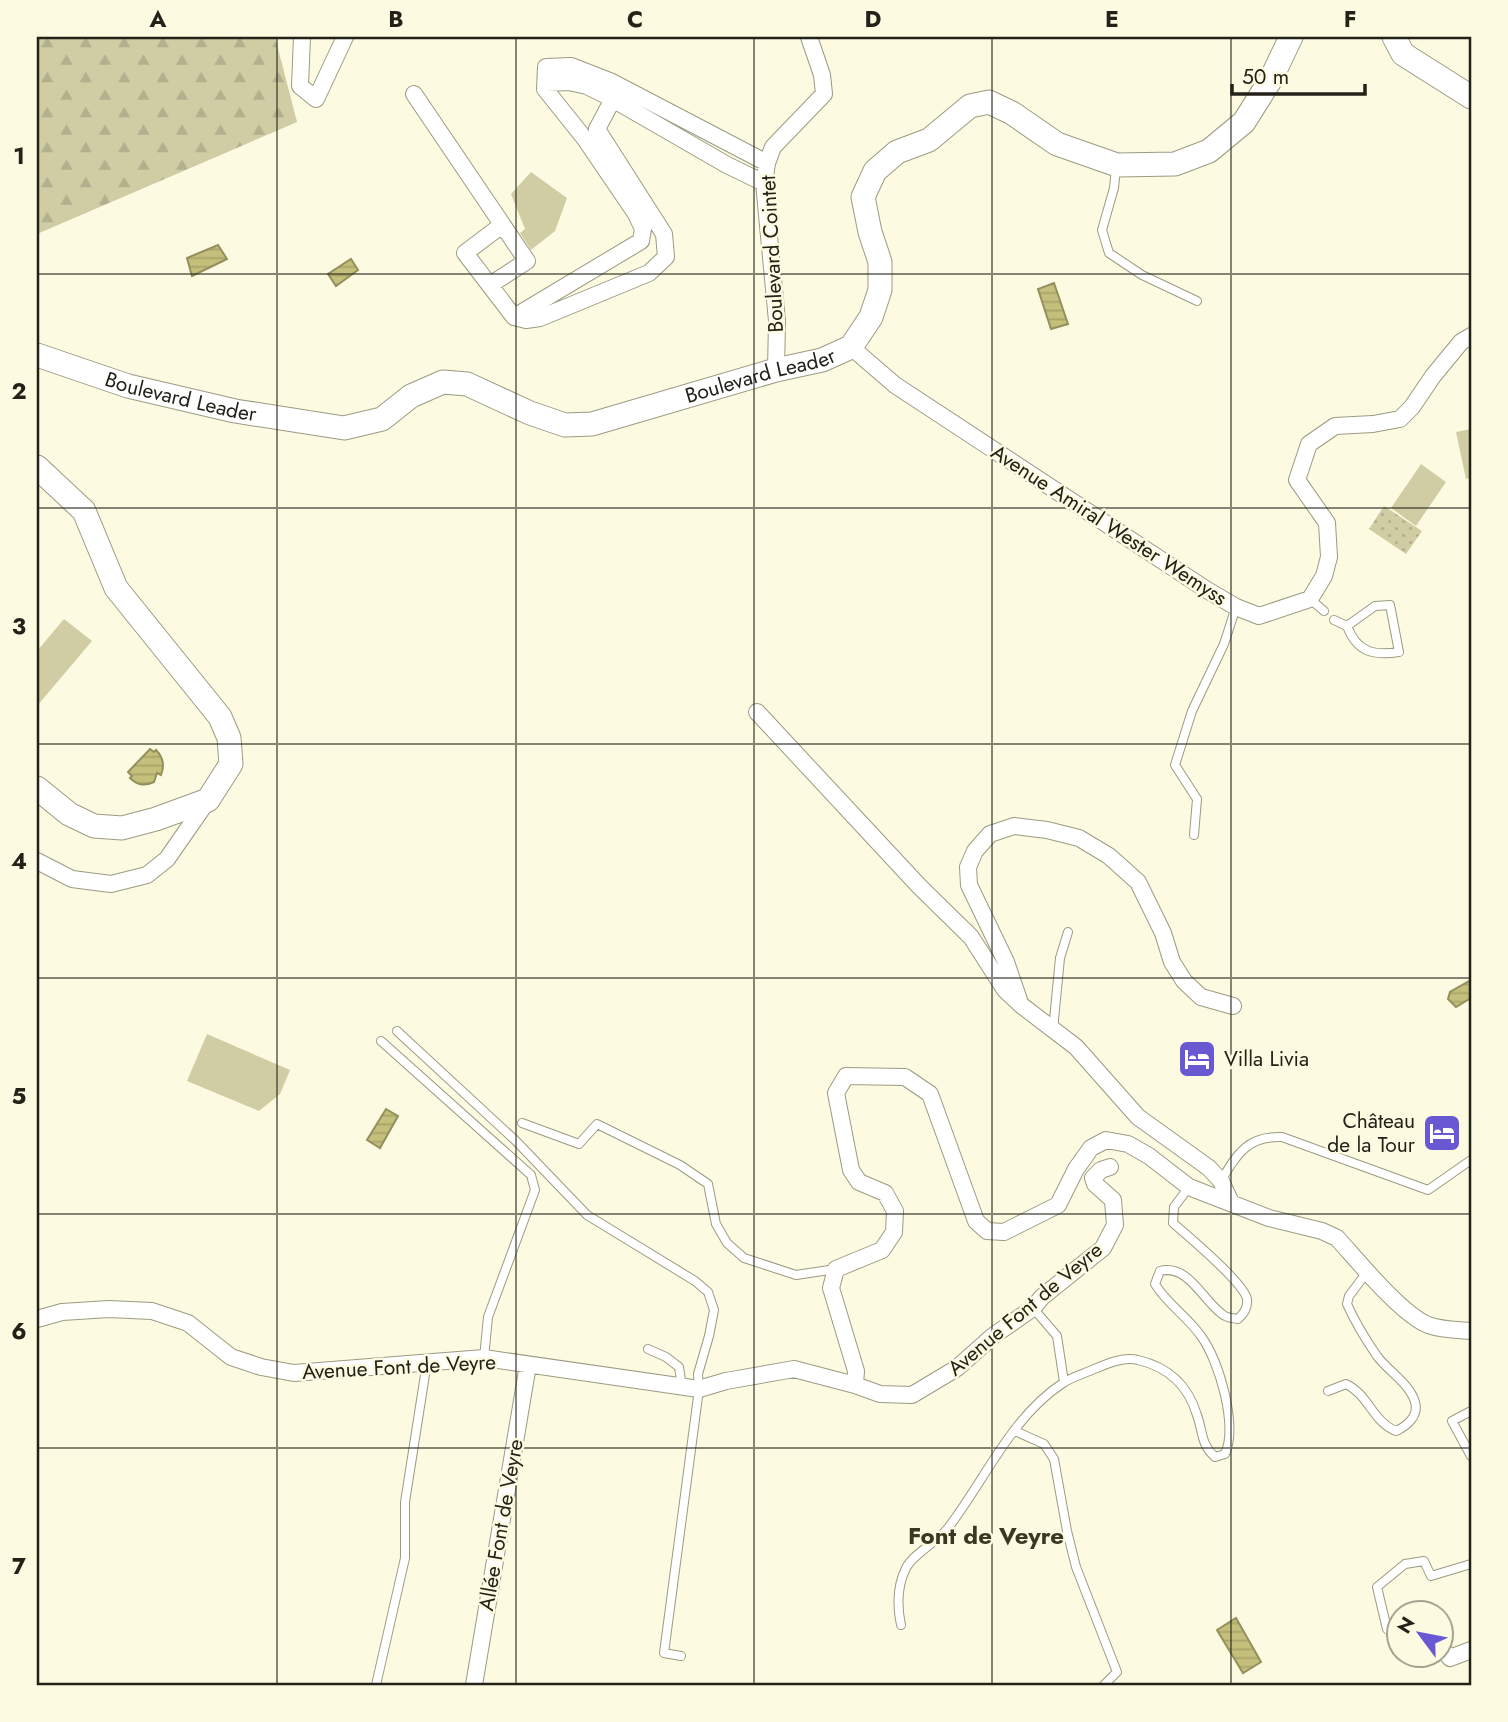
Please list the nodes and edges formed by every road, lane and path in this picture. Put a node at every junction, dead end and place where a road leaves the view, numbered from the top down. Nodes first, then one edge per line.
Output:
1 (302, 37) edge
2 (345, 37) edge
3 (809, 37) edge
4 (1291, 37) edge
5 (1394, 37) edge
6 (546, 75) junction
7 (414, 94) dead end
8 (1471, 97) edge
9 (613, 99) junction
10 (640, 104) junction
11 (767, 163) junction
12 (1117, 165) junction
13 (764, 183) junction
14 (502, 225) junction
15 (490, 285) junction
16 (1197, 301) dead end
17 (514, 317) junction
18 (1471, 336) edge
19 (851, 347) junction
20 (37, 355) edge
21 (776, 370) junction
22 (37, 467) edge
23 (1310, 598) junction
24 (1236, 607) junction
25 (1324, 611) dead end
26 (1334, 620) dead end
27 (1347, 626) junction
28 (757, 712) dead end
29 (37, 788) edge
30 (208, 800) junction
31 (1194, 835) dead end
32 (37, 861) edge
33 (1068, 932) dead end
34 (1021, 1005) junction
35 (1233, 1006) dead end
36 (1053, 1030) junction
37 (397, 1031) dead end
38 (381, 1041) dead end
39 (522, 1123) dead end
40 (1471, 1160) edge
41 (1110, 1167) dead end
42 (1221, 1181) junction
43 (1189, 1187) junction
44 (1231, 1203) junction
45 (836, 1269) junction
46 (1368, 1271) junction
47 (1033, 1308) junction
48 (37, 1319) edge
49 (1471, 1331) edge
50 (648, 1349) dead end
51 (484, 1358) junction
52 (427, 1362) junction
53 (528, 1364) junction
54 (1064, 1382) junction
55 (855, 1385) junction
56 (682, 1387) junction
57 (699, 1389) junction
58 (1328, 1391) dead end
59 (1471, 1410) edge
60 (1016, 1431) junction
61 (1471, 1456) edge
62 (1471, 1564) edge
63 (1386, 1621) edge
64 (901, 1625) dead end
65 (681, 1656) dead end
66 (376, 1685) edge
67 (474, 1685) edge
68 (1104, 1685) edge

1 - 2 street
3 - 11 street, Boulevard Cointet
4 - 12 street, Boulevard Leader
5 - 8 street
6 - 9 street
6 - 10 street
6 - 17 street
7 - 14 street
9 - 10 street
9 - 17 street
10 - 11 street
10 - 13 street
11 - 13 street, Boulevard Cointet
12 - 16 lane
12 - 19 street, Boulevard Leader
13 - 21 street, Boulevard Cointet
14 - 15 street
14 - 15 street
15 - 17 street
18 - 23 street
19 - 21 street, Boulevard Leader
19 - 24 street, Avenue Amiral Wester Wemyss
20 - 21 street, Boulevard Leader
22 - 30 street
23 - 24 street, Avenue Amiral Wester Wemyss
23 - 25 lane
24 - 31 lane
26 - 27 lane
27 - 27 lane
28 - 34 street
29 - 30 street
30 - 32 street
33 - 36 lane
34 - 35 street
34 - 36 street
36 - 42 street
37 - 57 lane
38 - 51 lane
39 - 45 lane
40 - 42 lane
41 - 47 street, Avenue Font de Veyre
42 - 44 street
43 - 44 street
43 - 45 street
43 - 54 lane
44 - 46 street
45 - 55 street
46 - 49 street
46 - 58 lane
47 - 54 lane
47 - 55 street, Avenue Font de Veyre
48 - 52 street, Avenue Font de Veyre
50 - 56 lane
51 - 52 street, Avenue Font de Veyre
51 - 53 street, Avenue Font de Veyre
52 - 66 lane
53 - 56 street, Avenue Font de Veyre
53 - 67 street, Allée Font de Veyre
54 - 60 lane
55 - 57 street, Avenue Font de Veyre
56 - 57 street, Avenue Font de Veyre
57 - 65 lane
59 - 61 lane
60 - 64 lane
60 - 68 lane
62 - 63 lane

